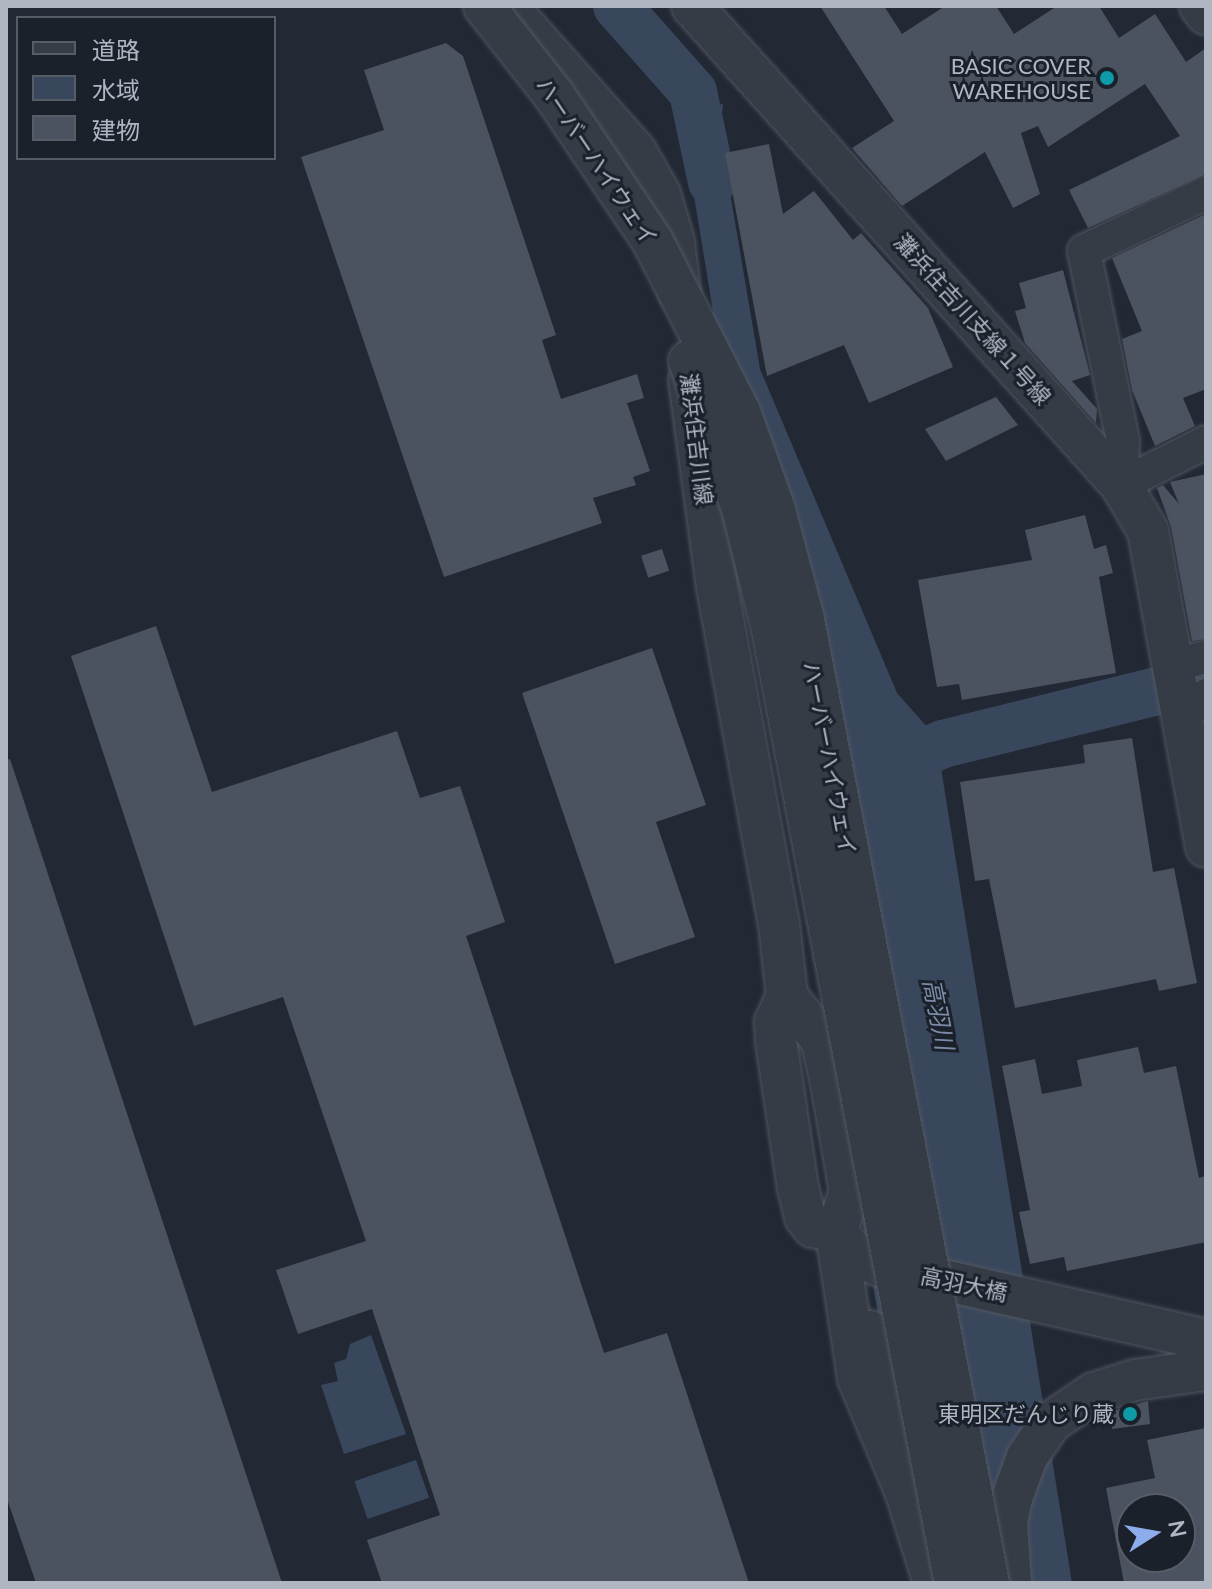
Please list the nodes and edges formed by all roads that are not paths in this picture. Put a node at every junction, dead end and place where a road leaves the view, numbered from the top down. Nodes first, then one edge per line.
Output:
1 (462, 6) edge
2 (484, 6) edge
3 (507, 6) edge
4 (692, 6) edge
5 (1200, 6) edge
6 (1206, 14) edge
7 (1206, 193) edge
8 (1206, 442) edge
9 (1121, 485) junction
10 (1186, 685) edge
11 (1206, 847) edge
12 (836, 1232) junction
13 (1206, 1340) edge
14 (1206, 1370) edge
15 (934, 1583) edge
16 (955, 1583) edge
17 (991, 1583) edge
18 (1011, 1583) edge

1 - 16 street, ハーバーハイウェイ, bridge
2 - 17 street, ハーバーハイウェイ, bridge
3 - 12 street, 灘浜住吉川線
4 - 9 street, 灘浜住吉川支線１号線
5 - 6 street
7 - 9 street
8 - 9 street
9 - 10 street, 灘浜住吉川支線１号線
10 - 11 street, 灘浜住吉川支線１号線
12 - 13 street, 高羽大橋, bridge
12 - 15 street
12 - 17 street, bridge
14 - 18 street

